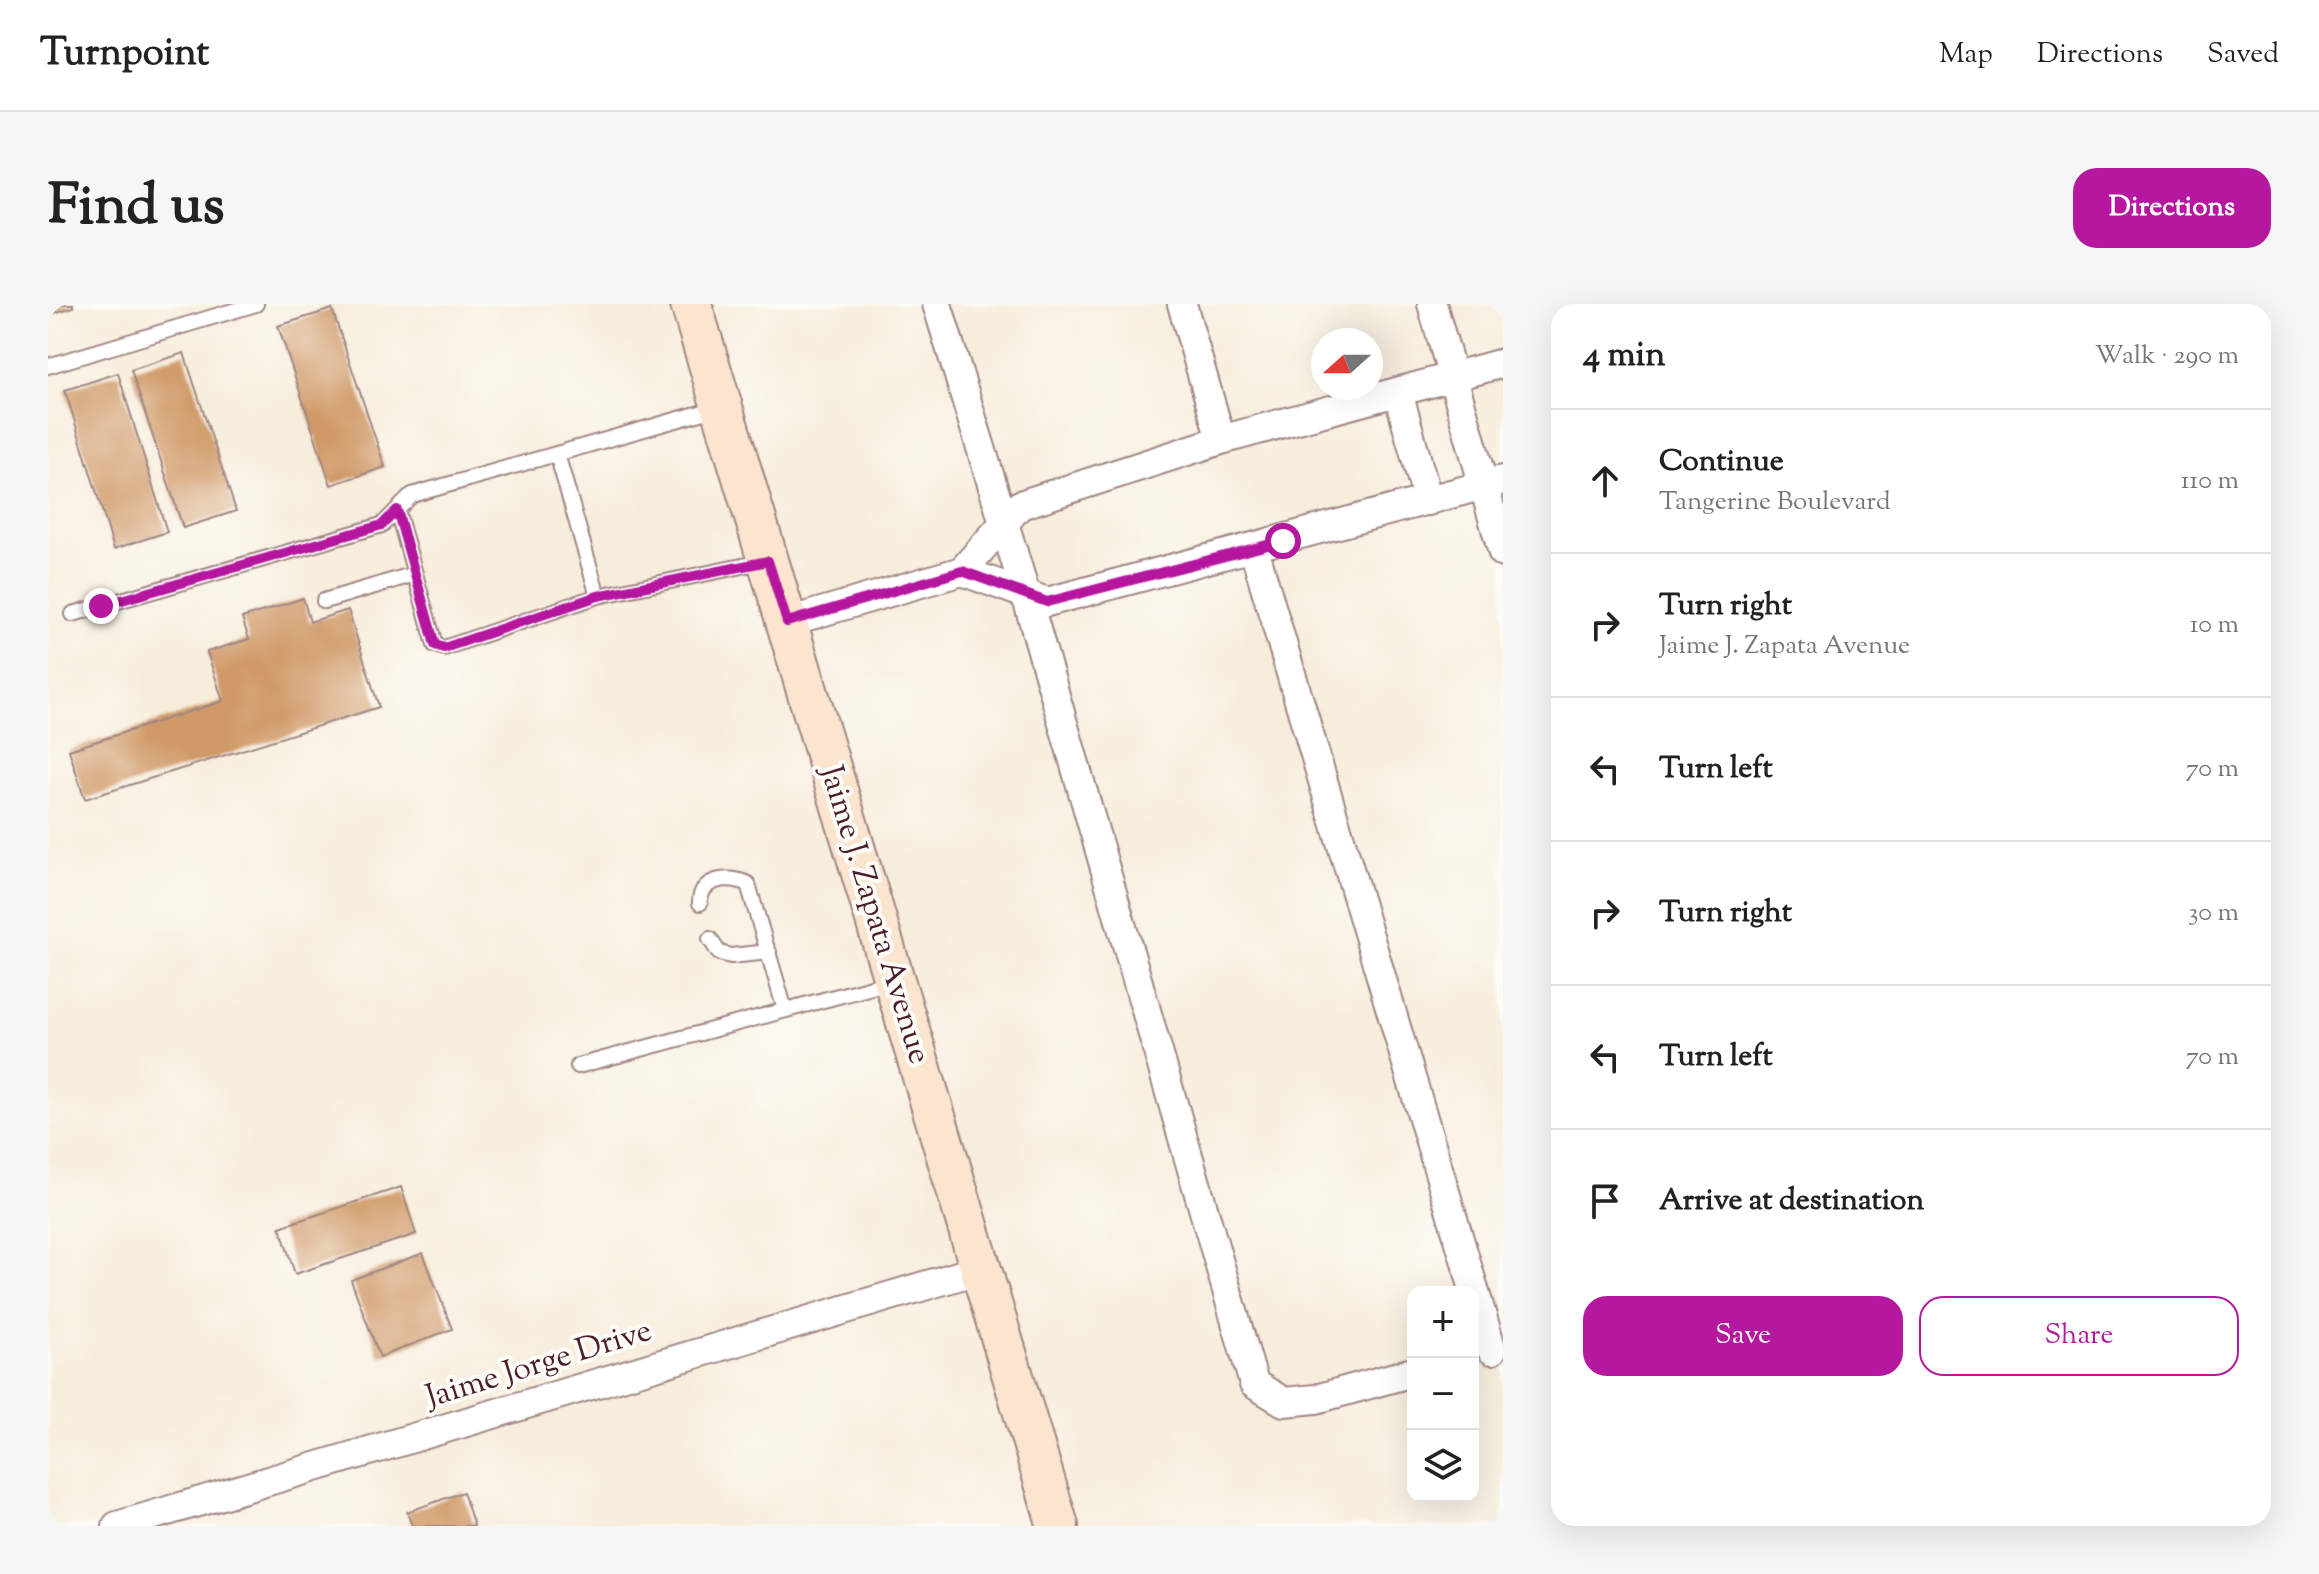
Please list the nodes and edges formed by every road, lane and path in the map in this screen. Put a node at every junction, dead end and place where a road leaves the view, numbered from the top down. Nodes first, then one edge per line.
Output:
1 (256, 304) edge
2 (691, 304) edge
3 (937, 304) edge
4 (1182, 304) edge
5 (1432, 304) edge
6 (1503, 363) edge
7 (48, 366) edge
8 (1454, 377) junction
9 (1398, 392) junction
10 (722, 407) junction
11 (1221, 440) junction
12 (557, 454) junction
13 (1493, 483) edge
14 (1428, 501) junction
15 (397, 510) junction
16 (1002, 521) junction
17 (1254, 549) junction
18 (1503, 553) edge
19 (768, 561) junction
20 (962, 571) junction
21 (415, 574) junction
22 (1026, 595) junction
23 (598, 596) junction
24 (324, 601) dead end
25 (73, 614) dead end
26 (787, 622) junction
27 (700, 903) dead end
28 (710, 939) dead end
29 (769, 952) junction
30 (894, 981) junction
31 (785, 1010) junction
32 (578, 1066) dead end
33 (981, 1269) junction
34 (1489, 1351) edge
35 (1407, 1374) edge
36 (117, 1526) edge
37 (1058, 1526) edge

1 - 7 lane
2 - 10 street, Jaime J. Zapata Avenue
3 - 16 street
4 - 11 street
5 - 8 street
6 - 8 street
8 - 9 street
8 - 13 street
9 - 11 street
9 - 14 street
10 - 12 lane
10 - 19 street, Jaime J. Zapata Avenue
11 - 16 street
12 - 15 lane
12 - 23 lane
13 - 14 street
13 - 18 street
14 - 17 street
15 - 21 lane
15 - 25 lane
16 - 20 street
16 - 22 street
17 - 22 street
17 - 34 street
19 - 23 lane
19 - 26 street, Jaime J. Zapata Avenue
20 - 22 street
20 - 26 street
21 - 23 lane
21 - 24 lane
22 - 35 street
26 - 30 street, Jaime J. Zapata Avenue
27 - 29 lane
28 - 29 lane
29 - 31 lane
30 - 31 lane
30 - 33 street, Jaime J. Zapata Avenue
31 - 32 lane
33 - 36 street, Jaime Jorge Drive
33 - 37 street, Jaime J. Zapata Avenue

